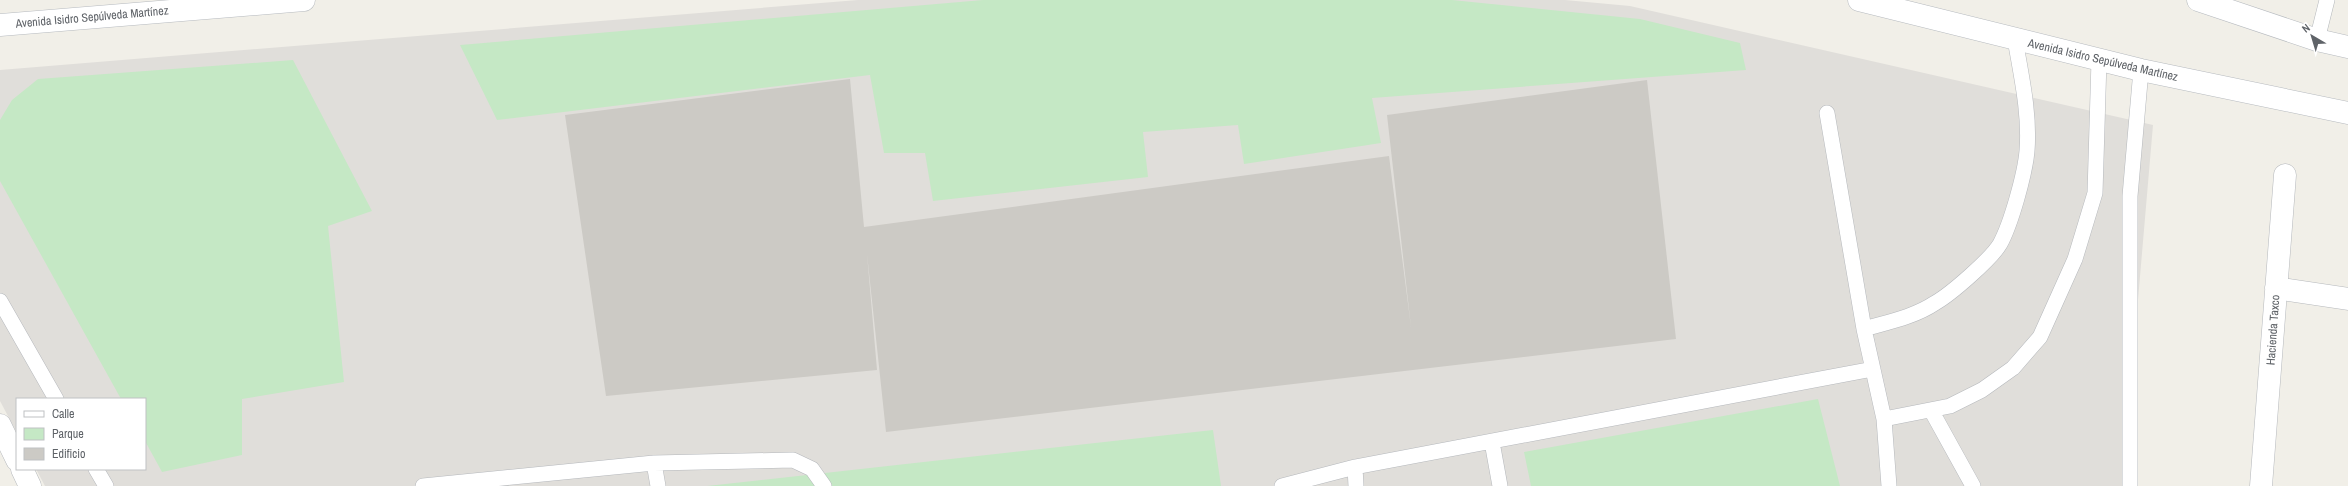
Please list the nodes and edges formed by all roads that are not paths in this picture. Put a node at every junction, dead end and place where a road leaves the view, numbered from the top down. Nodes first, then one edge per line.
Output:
1 (304, 0) edge
2 (1859, 0) edge
3 (2198, 0) edge
4 (2327, 0) edge
5 (0, 25) edge
6 (2015, 39) junction
7 (2317, 40) junction
8 (2348, 47) edge
9 (2099, 60) junction
10 (2141, 70) junction
11 (1827, 113) dead end
12 (2348, 114) edge
13 (2285, 175) dead end
14 (2276, 288) junction
15 (2348, 299) edge
16 (0, 301) edge
17 (1864, 329) junction
18 (1873, 369) junction
19 (55, 398) edge
20 (1931, 410) junction
21 (1884, 419) junction
22 (0, 425) edge
23 (1492, 442) junction
24 (16, 458) edge
25 (654, 463) junction
26 (1355, 467) junction
27 (22, 470) edge
28 (97, 470) edge
29 (30, 486) edge
30 (106, 486) edge
31 (423, 486) edge
32 (658, 486) edge
33 (824, 486) edge
34 (1282, 486) edge
35 (1356, 486) edge
36 (1500, 486) edge
37 (1889, 486) edge
38 (1973, 486) edge
39 (2130, 486) edge
40 (2261, 486) edge

1 - 5 main road, Avenida Isidro Sepúlveda Martínez
2 - 6 main road, Avenida Isidro Sepúlveda Martínez
3 - 7 main road
4 - 7 lane
6 - 9 main road, Avenida Isidro Sepúlveda Martínez
6 - 17 lane
7 - 8 main road
9 - 10 main road, Avenida Isidro Sepúlveda Martínez
9 - 20 lane
10 - 12 main road, Avenida Isidro Sepúlveda Martínez
10 - 39 lane
11 - 17 lane
13 - 14 main road, Hacienda Taxco
14 - 15 main road
14 - 40 main road, Hacienda Taxco
16 - 19 lane
17 - 18 lane
18 - 21 lane
18 - 23 lane
20 - 21 lane
20 - 38 lane
21 - 37 lane
22 - 24 main road
23 - 26 lane
23 - 36 lane
25 - 31 lane
25 - 32 lane
25 - 33 lane
26 - 34 lane
26 - 35 lane
27 - 29 main road
28 - 30 lane

